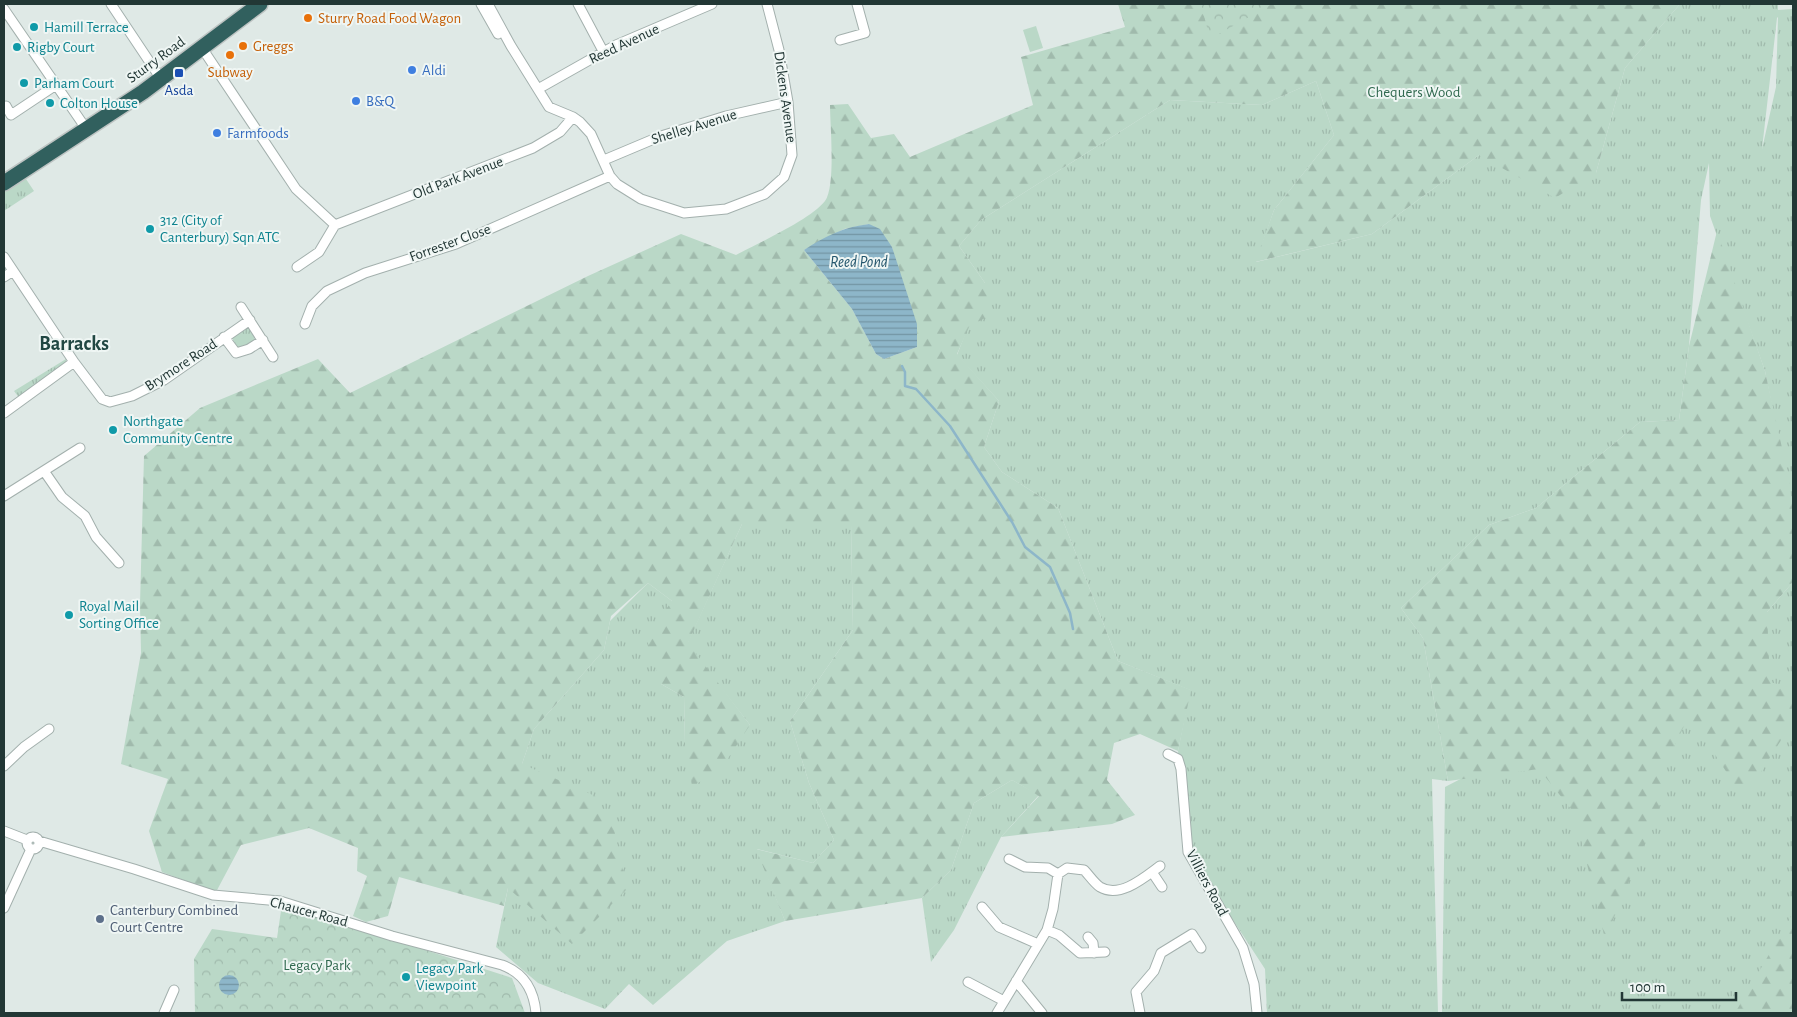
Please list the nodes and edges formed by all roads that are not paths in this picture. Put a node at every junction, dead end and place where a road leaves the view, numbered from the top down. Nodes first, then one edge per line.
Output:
1 (8, 4) edge
2 (111, 4) edge
3 (480, 4) edge
4 (488, 4) edge
5 (578, 4) edge
6 (767, 4) edge
7 (857, 4) edge
8 (706, 5) edge
9 (255, 6) edge
10 (4, 9) edge
11 (840, 40) dead end
12 (511, 46) junction
13 (202, 48) junction
14 (604, 51) junction
15 (161, 79) junction
16 (56, 85) junction
17 (538, 89) junction
18 (788, 102) junction
19 (4, 108) edge
20 (573, 116) junction
21 (87, 130) junction
22 (604, 160) junction
23 (610, 176) junction
24 (4, 183) edge
25 (335, 225) junction
26 (4, 257) edge
27 (298, 267) dead end
28 (13, 271) junction
29 (4, 277) edge
30 (241, 307) dead end
31 (250, 320) junction
32 (305, 324) dead end
33 (224, 337) junction
34 (263, 340) junction
35 (273, 357) dead end
36 (74, 362) junction
37 (4, 413) edge
38 (80, 448) dead end
39 (44, 472) junction
40 (4, 496) edge
41 (119, 563) dead end
42 (49, 728) dead end
43 (1168, 754) dead end
44 (4, 766) edge
45 (4, 831) edge
46 (29, 845) junction
47 (1009, 859) dead end
48 (1160, 866) dead end
49 (1152, 872) junction
50 (1058, 874) junction
51 (1162, 887) dead end
52 (982, 907) dead end
53 (4, 908) edge
54 (1047, 930) junction
55 (1088, 937) dead end
56 (1038, 944) junction
57 (1201, 948) dead end
58 (1105, 952) dead end
59 (1094, 953) junction
60 (1016, 981) junction
61 (968, 982) dead end
62 (174, 990) dead end
63 (1004, 1001) junction
64 (164, 1013) edge
65 (536, 1013) edge
66 (997, 1013) edge
67 (1042, 1013) edge
68 (1140, 1013) edge
69 (1257, 1013) edge

1 - 10 street
2 - 15 street
3 - 12 street
4 - 12 street
5 - 14 street
6 - 18 street, Dickens Avenue
7 - 11 street
8 - 14 street, Reed Avenue
9 - 13 highway, Sturry Road
10 - 16 street
12 - 17 street
13 - 15 highway, Sturry Road
13 - 25 street
14 - 17 street, Reed Avenue
15 - 21 highway, Sturry Road
16 - 19 street
16 - 21 street
17 - 20 street
18 - 22 street, Shelley Avenue
18 - 23 street, Dickens Avenue
20 - 22 street
20 - 25 street, Old Park Avenue
21 - 24 highway, Sturry Road
22 - 23 street
23 - 32 street, Forrester Close
25 - 27 street
26 - 28 street, Brymore Road
28 - 29 street
28 - 36 street, Brymore Road
30 - 31 street
31 - 33 street, Brymore Road
31 - 34 street
33 - 34 street, Brymore Road
33 - 36 street, Brymore Road
34 - 35 street
36 - 37 street
38 - 39 street
39 - 40 street
39 - 41 street
42 - 44 street
43 - 69 street, Villiers Road
45 - 46 street
46 - 53 street, Chaucer Road
46 - 65 street, Chaucer Road
47 - 50 street
48 - 49 street
49 - 50 street
49 - 51 street
50 - 54 street
52 - 56 street
54 - 56 street
54 - 59 street
55 - 59 street
56 - 60 street
57 - 68 street
58 - 59 street
60 - 63 street
60 - 67 street
61 - 63 street
62 - 64 street
63 - 66 street

